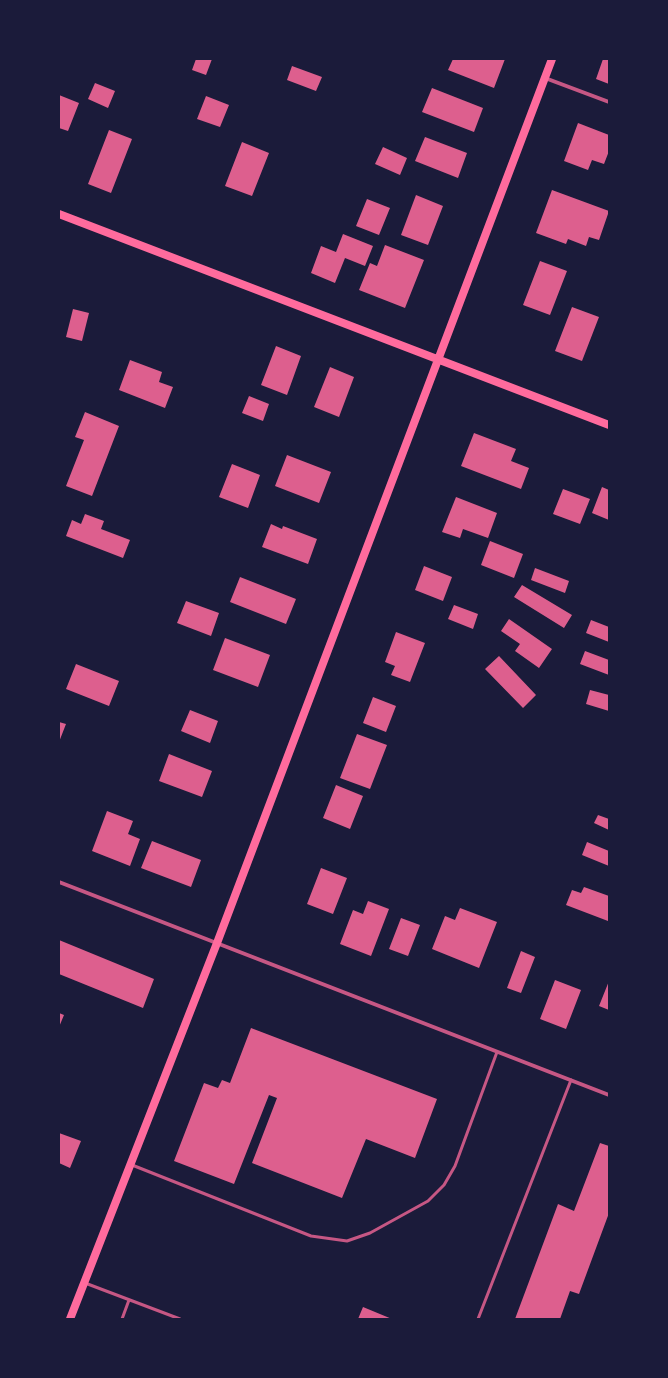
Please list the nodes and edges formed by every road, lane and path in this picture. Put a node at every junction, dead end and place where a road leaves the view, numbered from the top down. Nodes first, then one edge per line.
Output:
1 (552, 59) edge
2 (544, 78) junction
3 (609, 102) edge
4 (59, 214) edge
5 (437, 360) junction
6 (609, 425) edge
7 (59, 882) edge
8 (217, 943) junction
9 (497, 1052) junction
10 (571, 1080) junction
11 (609, 1095) edge
12 (131, 1164) junction
13 (85, 1283) junction
14 (129, 1300) junction
15 (70, 1319) edge
16 (122, 1319) edge
17 (180, 1319) edge
18 (478, 1319) edge

1 - 2 main road
2 - 3 street
2 - 5 main road
4 - 5 main road
5 - 6 main road
5 - 8 main road
7 - 8 street
8 - 9 street
8 - 12 main road
9 - 10 street
9 - 12 lane
10 - 11 street
10 - 18 lane
12 - 13 main road
13 - 14 lane
13 - 15 main road
14 - 16 lane
14 - 17 lane

